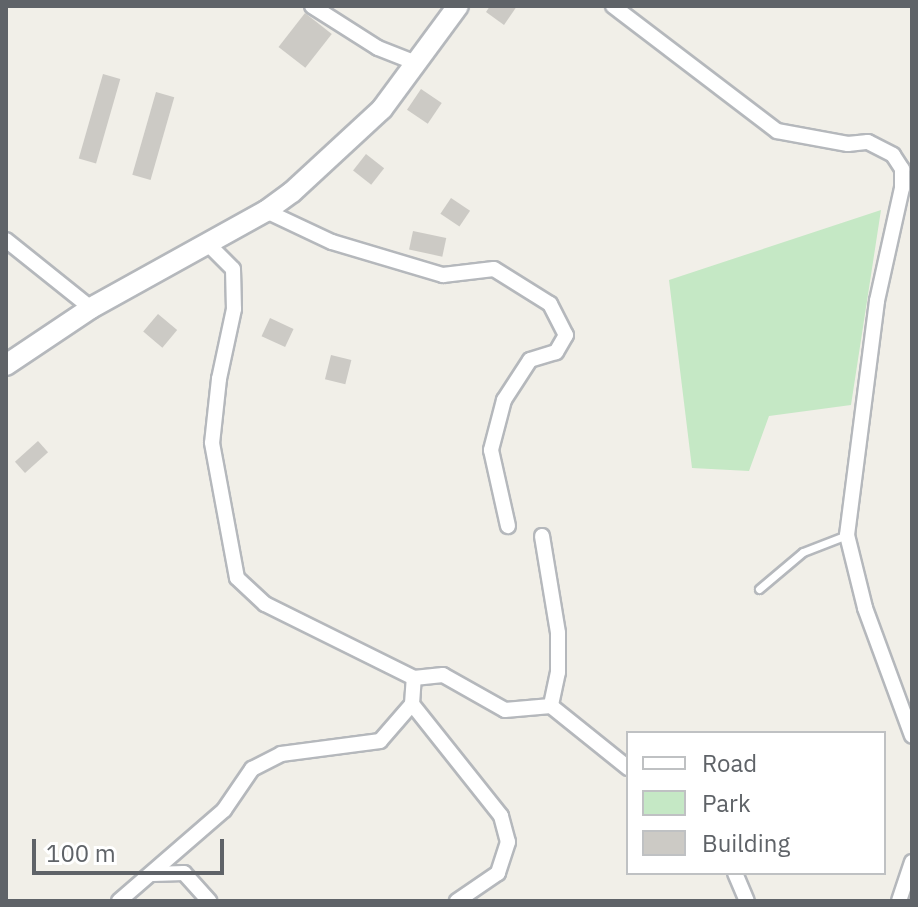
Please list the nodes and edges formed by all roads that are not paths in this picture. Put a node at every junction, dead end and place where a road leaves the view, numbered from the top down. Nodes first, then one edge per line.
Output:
1 (312, 6) edge
2 (458, 6) edge
3 (613, 6) edge
4 (416, 63) junction
5 (266, 211) junction
6 (6, 240) edge
7 (208, 244) junction
8 (91, 308) junction
9 (6, 365) edge
10 (508, 526) dead end
11 (847, 535) junction
12 (542, 536) dead end
13 (759, 589) dead end
14 (414, 678) junction
15 (412, 704) junction
16 (551, 706) junction
17 (912, 736) edge
18 (626, 766) edge
19 (912, 862) edge
20 (153, 874) junction
21 (736, 875) edge
22 (119, 901) edge
23 (209, 901) edge
24 (457, 901) edge
25 (747, 901) edge
26 (899, 901) edge

1 - 4 street
2 - 4 main road
3 - 11 street
4 - 5 main road
5 - 7 main road
5 - 10 street
6 - 8 street
7 - 8 main road
7 - 14 street
8 - 9 main road
11 - 13 lane
11 - 17 street
12 - 16 street
14 - 15 street
14 - 16 street
15 - 20 street
15 - 24 street
16 - 18 street
19 - 26 street
20 - 22 street
20 - 23 street
21 - 25 street

